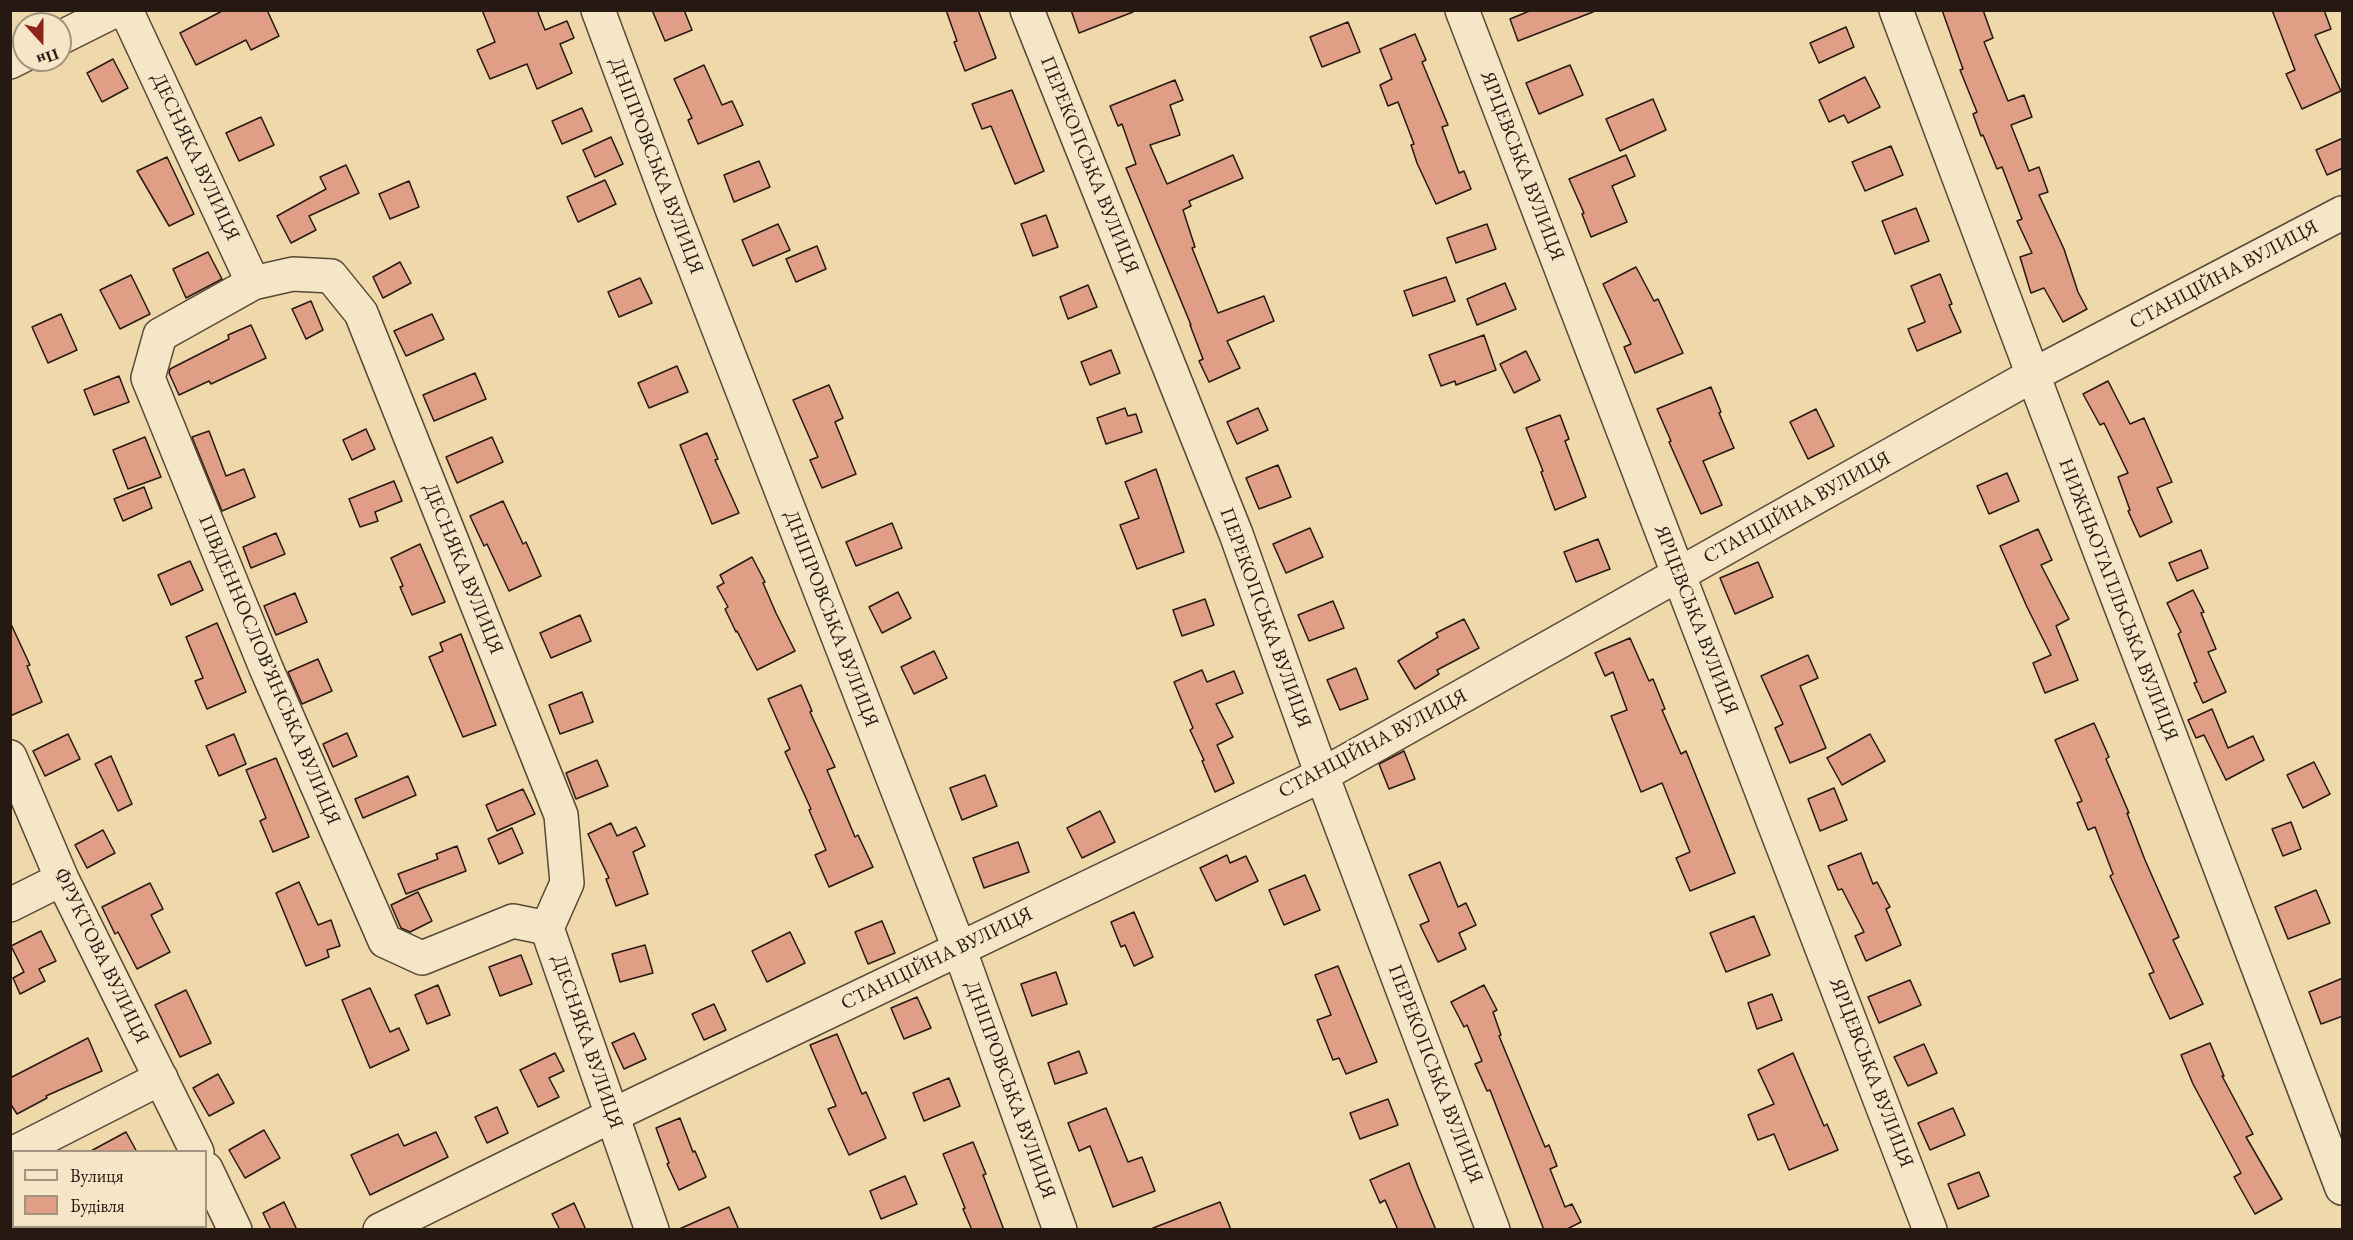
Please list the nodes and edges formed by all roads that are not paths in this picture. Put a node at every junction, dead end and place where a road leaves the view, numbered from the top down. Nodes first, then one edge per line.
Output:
1 (116, 10) edge
2 (126, 10) edge
3 (598, 10) edge
4 (1027, 10) edge
5 (1462, 10) edge
6 (1896, 10) edge
7 (72, 32) edge
8 (2343, 213) edge
9 (253, 283) junction
10 (2033, 375) junction
11 (1679, 575) junction
12 (10, 757) edge
13 (1322, 775) junction
14 (62, 879) junction
15 (10, 905) edge
16 (547, 928) junction
17 (959, 948) junction
18 (161, 1078) junction
19 (613, 1115) junction
20 (19, 1150) edge
21 (196, 1150) edge
22 (207, 1171) edge
23 (2343, 1188) edge
24 (235, 1230) edge
25 (380, 1230) edge
26 (652, 1230) edge
27 (1060, 1230) edge
28 (1493, 1230) edge
29 (1930, 1230) edge

1 - 7 street
2 - 9 street, ДЕСНЯКА ВУЛИЦЯ
3 - 17 street, ДНІПРОВСЬКА ВУЛИЦЯ
4 - 13 street, ПЕРЕКОПСЬКА ВУЛИЦЯ
5 - 11 street, ЯРЦЕВСЬКА ВУЛИЦЯ
6 - 10 street, НИЖНЬОТАГІЛЬСЬКА ВУЛИЦЯ
8 - 10 street, СТАНЦІЙНА ВУЛИЦЯ
9 - 16 street, ДЕСНЯКА ВУЛИЦЯ
9 - 16 street, ПІВДЕННОСЛОВ’ЯНСЬКА ВУЛИЦЯ
10 - 11 street, СТАНЦІЙНА ВУЛИЦЯ
10 - 23 street, НИЖНЬОТАГІЛЬСЬКА ВУЛИЦЯ
11 - 13 street, СТАНЦІЙНА ВУЛИЦЯ
11 - 29 street, ЯРЦЕВСЬКА ВУЛИЦЯ
12 - 14 street, ФРУКТОВА ВУЛИЦЯ
13 - 17 street, СТАНЦІЙНА ВУЛИЦЯ
13 - 28 street, ПЕРЕКОПСЬКА ВУЛИЦЯ
14 - 15 street
14 - 18 street, ФРУКТОВА ВУЛИЦЯ
16 - 19 street, ДЕСНЯКА ВУЛИЦЯ
17 - 19 street, СТАНЦІЙНА ВУЛИЦЯ
17 - 27 street, ДНІПРОВСЬКА ВУЛИЦЯ
18 - 20 street
18 - 21 street, ФРУКТОВА ВУЛИЦЯ
19 - 25 street, СТАНЦІЙНА ВУЛИЦЯ
19 - 26 street, ДЕСНЯКА ВУЛИЦЯ
22 - 24 street

